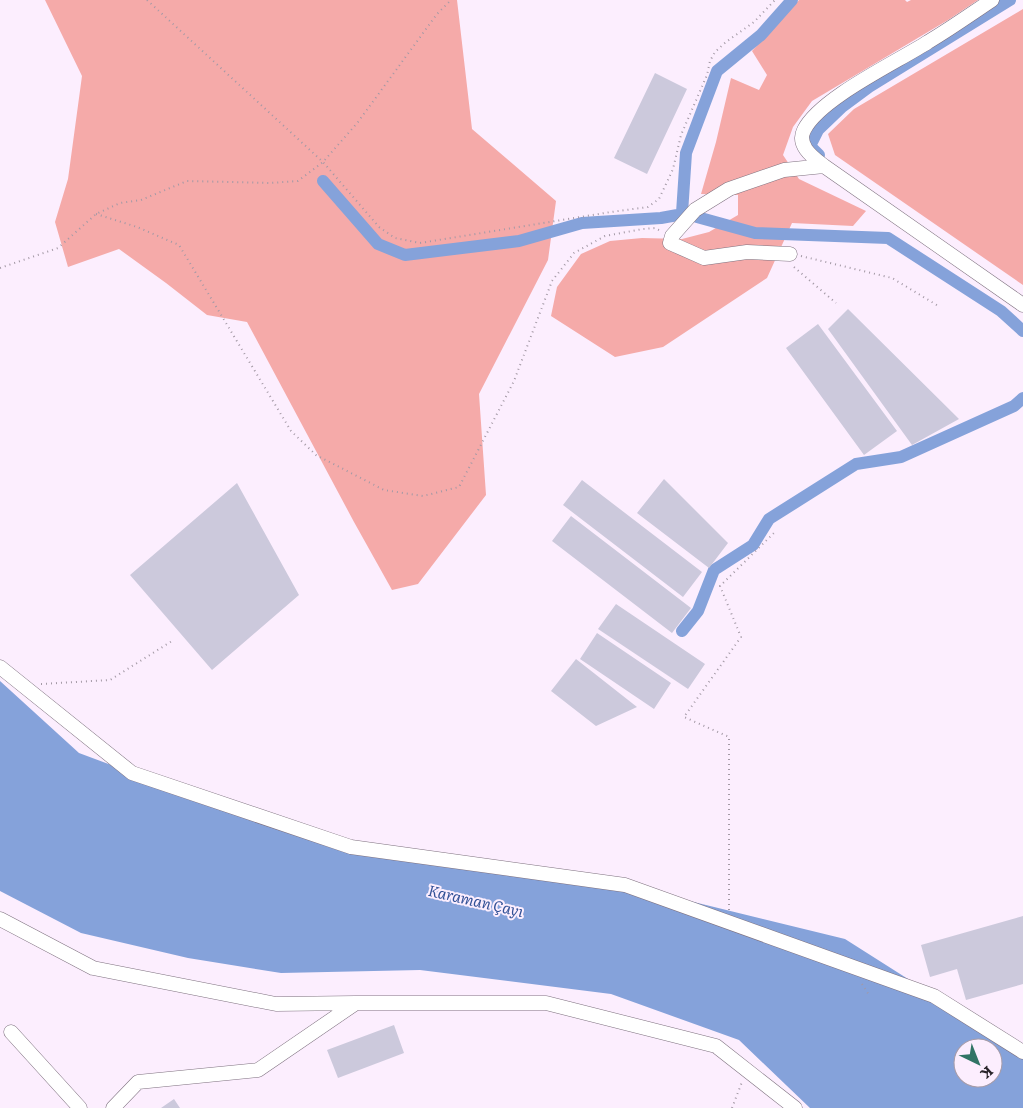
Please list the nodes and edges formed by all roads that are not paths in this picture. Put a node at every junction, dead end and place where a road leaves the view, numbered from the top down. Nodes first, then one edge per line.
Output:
1 (992, 0) edge
2 (824, 166) junction
3 (790, 254) road end
4 (1023, 305) edge
5 (0, 667) edge
6 (0, 919) edge
7 (356, 1003) junction
8 (11, 1032) dead end
9 (1023, 1052) edge
10 (80, 1108) edge
11 (113, 1108) edge
12 (795, 1108) edge

1 - 2 street
2 - 3 street
2 - 4 street
5 - 9 street
6 - 7 street
7 - 11 street
7 - 12 street
8 - 10 street

